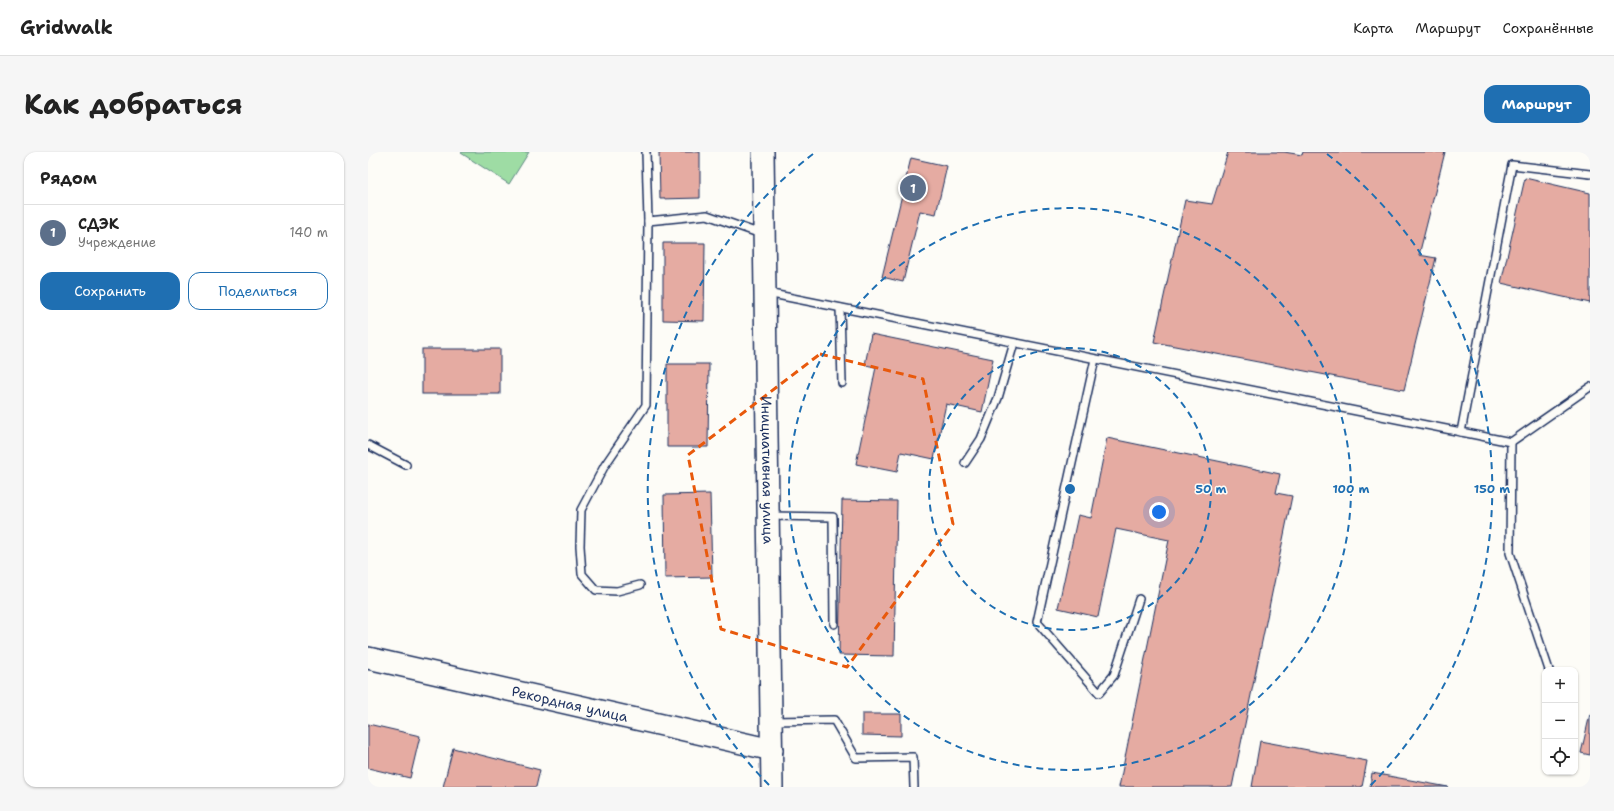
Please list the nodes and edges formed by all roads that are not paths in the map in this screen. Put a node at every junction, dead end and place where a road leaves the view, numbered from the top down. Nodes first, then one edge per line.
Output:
1 (646, 152) edge
2 (763, 152) edge
3 (1590, 174) edge
4 (648, 221) junction
5 (764, 235) junction
6 (764, 292) junction
7 (840, 308) junction
8 (1014, 342) junction
9 (1095, 359) junction
10 (842, 383) dead end
11 (1590, 387) edge
12 (1461, 432) junction
13 (1512, 442) junction
14 (368, 445) edge
15 (965, 463) dead end
16 (406, 466) dead end
17 (768, 516) junction
18 (640, 586) dead end
19 (1139, 599) dead end
20 (834, 624) dead end
21 (368, 658) edge
22 (1548, 667) edge
23 (772, 721) junction
24 (772, 750) junction
25 (772, 787) edge
26 (914, 787) edge

1 - 4 lane
2 - 5 main road, Инициативная улица
3 - 12 lane
4 - 5 lane
4 - 18 lane
5 - 6 main road, Инициативная улица
6 - 7 lane
6 - 17 main road, Инициативная улица
7 - 8 lane
7 - 10 lane
8 - 9 lane
8 - 15 lane
9 - 12 lane
9 - 19 lane
11 - 13 lane
12 - 13 lane
13 - 22 lane
14 - 16 lane
17 - 20 lane
17 - 23 main road, Инициативная улица
21 - 24 main road, Рекордная улица
23 - 24 main road, Инициативная улица
23 - 26 lane
24 - 25 main road, Инициативная улица

